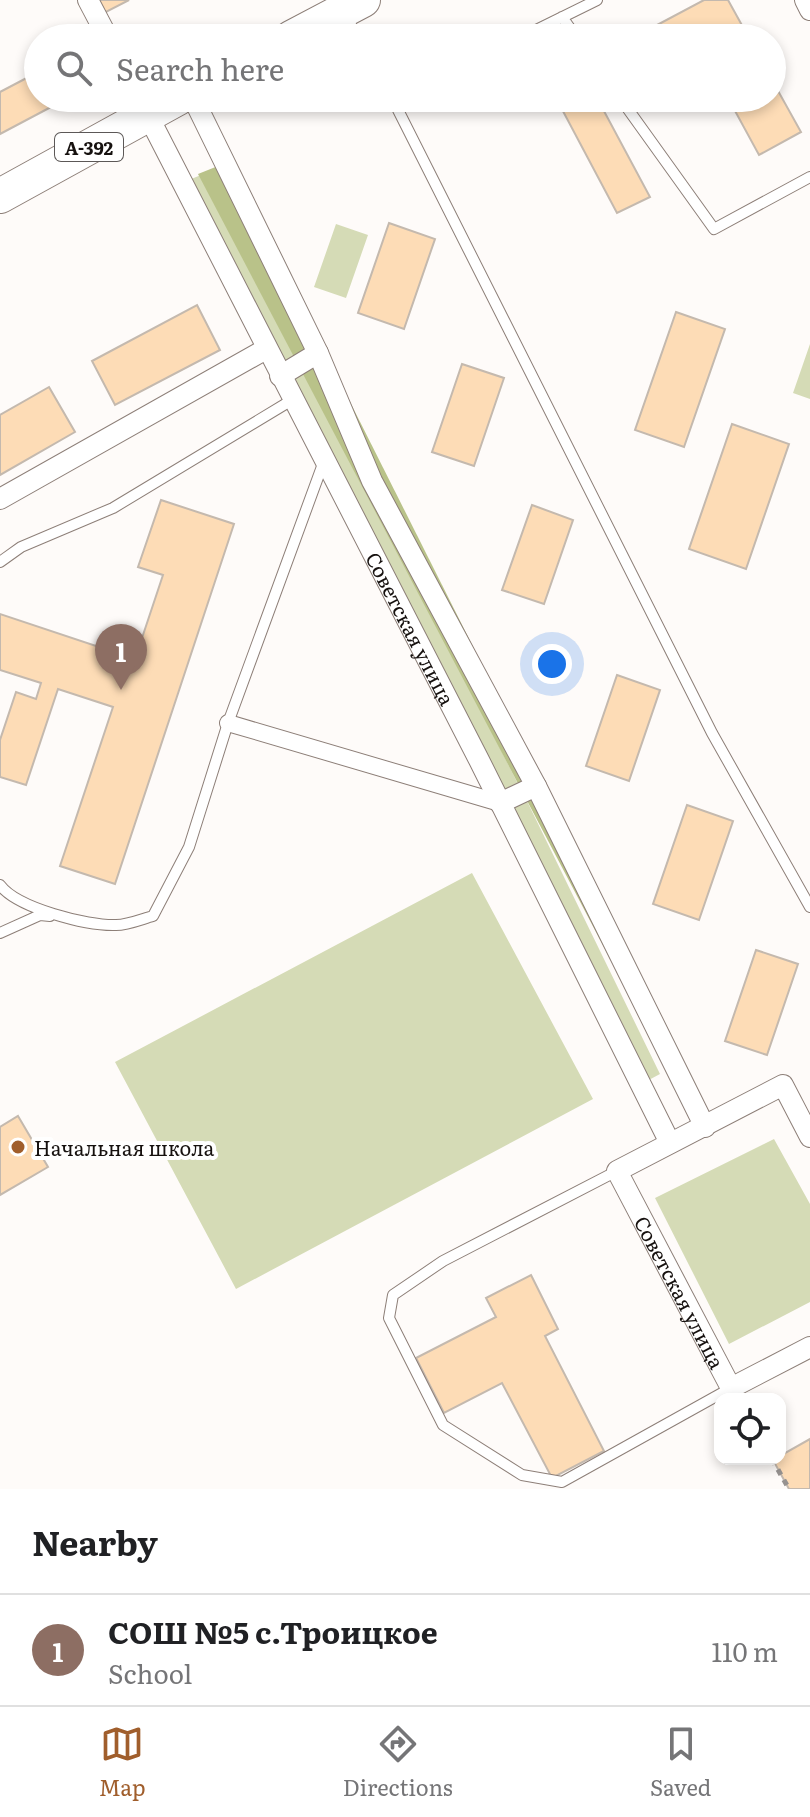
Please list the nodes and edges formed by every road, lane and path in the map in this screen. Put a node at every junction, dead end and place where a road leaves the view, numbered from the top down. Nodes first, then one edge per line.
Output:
1 (88, 0) edge
2 (597, 0) edge
3 (805, 0) edge
4 (810, 10) edge
5 (355, 16) edge
6 (562, 17) junction
7 (101, 24) edge
8 (332, 24) edge
9 (548, 24) edge
10 (567, 24) edge
11 (133, 112) edge
12 (146, 112) edge
13 (200, 112) edge
14 (402, 112) edge
15 (630, 112) edge
16 (810, 177) edge
17 (0, 196) edge
18 (266, 349) junction
19 (318, 353) junction
20 (280, 376) junction
21 (292, 400) junction
22 (324, 461) junction
23 (0, 499) edge
24 (0, 562) edge
25 (228, 723) junction
26 (536, 786) junction
27 (500, 803) junction
28 (0, 885) edge
29 (810, 907) edge
30 (70, 919) junction
31 (0, 933) edge
32 (705, 1127) junction
33 (810, 1137) edge
34 (670, 1143) junction
35 (617, 1171) junction
36 (810, 1347) edge
37 (731, 1388) junction
38 (775, 1465) edge
39 (789, 1489) edge

1 - 7 street
2 - 6 lane
3 - 4 street
5 - 8 highway
6 - 9 lane
6 - 10 lane
11 - 17 highway, А-392
12 - 18 street, Советская улица
13 - 19 street, Советская улица
14 - 29 lane
15 - 16 lane
18 - 20 street, Советская улица
18 - 23 street
19 - 20 street
19 - 26 street, Советская улица
20 - 21 street, Советская улица
21 - 22 street, Советская улица
21 - 24 lane
22 - 25 lane
22 - 27 street, Советская улица
25 - 27 street
25 - 30 lane
26 - 27 street
26 - 32 street, Советская улица
27 - 34 street, Советская улица
28 - 30 lane
30 - 31 lane
32 - 33 street
32 - 34 street
34 - 35 street
35 - 37 street, Советская улица
35 - 37 lane
36 - 37 street, Советская улица
38 - 39 path

